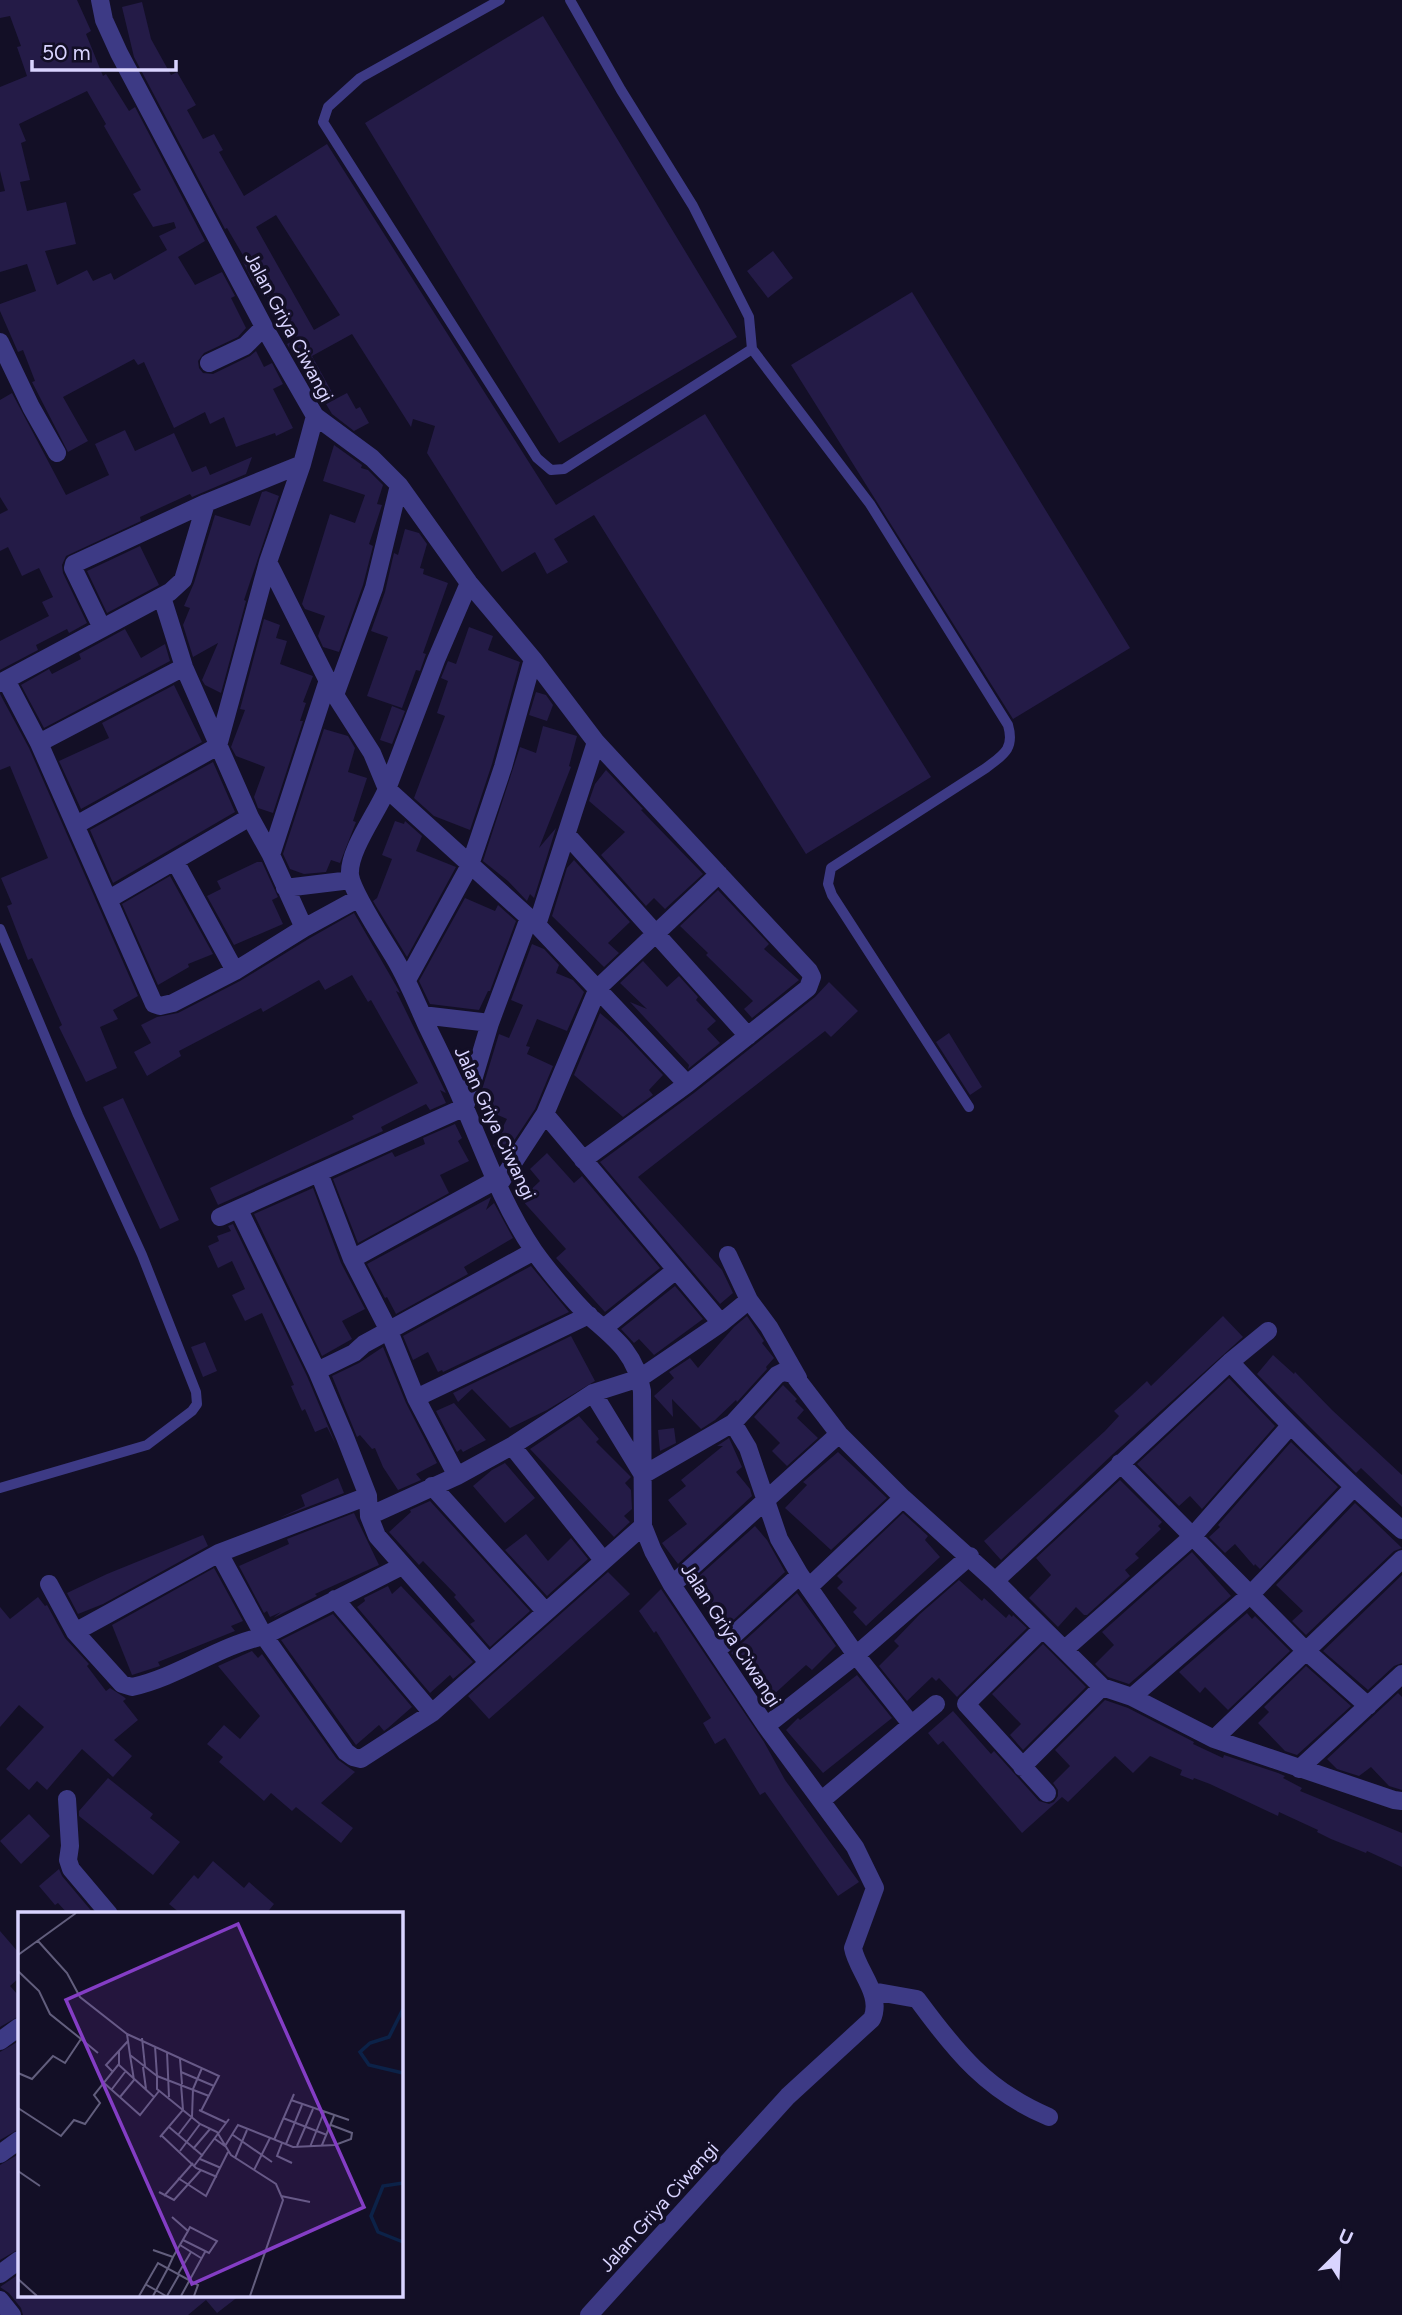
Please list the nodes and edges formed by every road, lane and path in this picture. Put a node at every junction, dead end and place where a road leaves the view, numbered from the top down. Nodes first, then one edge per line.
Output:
1 (100, 0) edge
2 (500, 0) edge
3 (570, 0) edge
4 (264, 327) junction
5 (0, 342) edge
6 (752, 349) junction
7 (209, 363) dead end
8 (315, 416) junction
9 (57, 453) dead end
10 (302, 464) junction
11 (399, 485) junction
12 (206, 503) junction
13 (268, 562) junction
14 (469, 583) junction
15 (162, 597) junction
16 (102, 628) junction
17 (533, 659) junction
18 (184, 667) junction
19 (3, 681) edge
20 (331, 688) junction
21 (596, 741) junction
22 (39, 743) junction
23 (218, 746) junction
24 (387, 789) junction
25 (250, 817) junction
26 (76, 825) junction
27 (567, 835) junction
28 (271, 855) junction
29 (175, 861) junction
30 (470, 865) junction
31 (719, 874) junction
32 (351, 880) junction
33 (285, 888) junction
34 (359, 898) junction
35 (109, 899) junction
36 (533, 921) junction
37 (304, 928) junction
38 (0, 929) edge
39 (657, 935) junction
40 (234, 971) junction
41 (407, 980) junction
42 (598, 988) junction
43 (422, 1015) junction
44 (490, 1023) junction
45 (748, 1036) junction
46 (687, 1084) junction
47 (465, 1107) junction
48 (969, 1107) dead end
49 (545, 1114) junction
50 (583, 1160) junction
51 (319, 1173) junction
52 (496, 1183) junction
53 (239, 1210) junction
54 (220, 1217) dead end
55 (534, 1251) junction
56 (729, 1255) dead end
57 (352, 1259) junction
58 (676, 1270) junction
59 (749, 1300) junction
60 (589, 1315) junction
61 (721, 1322) junction
62 (605, 1327) junction
63 (388, 1331) junction
64 (1268, 1331) dead end
65 (1230, 1362) junction
66 (317, 1370) junction
67 (640, 1378) junction
68 (798, 1378) junction
69 (593, 1393) junction
70 (416, 1398) junction
71 (733, 1423) junction
72 (1290, 1426) junction
73 (839, 1434) junction
74 (512, 1446) junction
75 (1120, 1463) junction
76 (642, 1475) junction
77 (457, 1476) junction
78 (432, 1486) junction
79 (0, 1488) edge
80 (1353, 1488) junction
81 (368, 1496) junction
82 (903, 1497) junction
83 (766, 1500) junction
84 (369, 1516) junction
85 (643, 1526) junction
86 (1402, 1530) edge
87 (1192, 1537) junction
88 (219, 1553) junction
89 (970, 1556) junction
90 (1402, 1559) edge
91 (603, 1560) junction
92 (402, 1566) junction
93 (804, 1581) junction
94 (995, 1581) junction
95 (49, 1584) dead end
96 (671, 1586) junction
97 (1251, 1594) junction
98 (335, 1599) junction
99 (546, 1612) junction
100 (1042, 1629) junction
101 (75, 1632) junction
102 (264, 1636) junction
103 (1065, 1648) junction
104 (1305, 1650) junction
105 (716, 1651) junction
106 (856, 1655) junction
107 (488, 1662) junction
108 (1402, 1674) edge
109 (1102, 1687) junction
110 (1132, 1697) junction
111 (936, 1704) dead end
112 (1368, 1706) junction
113 (432, 1713) junction
114 (911, 1724) junction
115 (766, 1726) junction
116 (1214, 1739) junction
117 (1022, 1768) junction
118 (1299, 1769) junction
119 (1046, 1793) dead end
120 (1399, 1798) edge
121 (67, 1799) dead end
122 (822, 1800) junction
123 (107, 1912) edge
124 (872, 1991) junction
125 (18, 2027) edge
126 (0, 2041) edge
127 (1049, 2117) dead end
128 (18, 2141) edge
129 (0, 2154) edge
130 (18, 2260) edge
131 (0, 2274) edge
132 (0, 2300) edge
133 (12, 2315) edge
134 (589, 2315) edge

1 - 4 street, Jalan Griya Ciwangi
2 - 6 lane
3 - 6 lane
4 - 7 street
4 - 8 street, Jalan Griya Ciwangi
5 - 9 street
6 - 48 lane
8 - 10 street, Jalan Griya Ciwangi
8 - 11 street
10 - 12 street
10 - 13 street, Jalan Griya Ciwangi
11 - 14 street
11 - 20 street
12 - 15 street
12 - 16 street
13 - 20 street
13 - 23 street, Jalan Griya Ciwangi
14 - 17 street
14 - 24 street
15 - 16 street
15 - 18 street
16 - 19 street
17 - 21 street
17 - 30 street
18 - 22 street
18 - 23 street
19 - 22 street
20 - 24 street
20 - 28 street
21 - 27 street
21 - 31 street
22 - 26 street
23 - 25 street
23 - 26 street
24 - 30 street
24 - 32 street
25 - 28 street
25 - 29 street
26 - 35 street
27 - 36 street
27 - 39 street
28 - 33 street
29 - 35 street
29 - 40 street
30 - 36 street
30 - 41 street
31 - 39 street
31 - 45 street
32 - 33 street
32 - 34 street, Jalan Griya Ciwangi
33 - 37 street
34 - 37 street
34 - 41 street, Jalan Griya Ciwangi
35 - 40 street
36 - 42 street
36 - 44 street
37 - 40 street
38 - 79 lane
39 - 42 street
39 - 45 street
41 - 43 street, Jalan Griya Ciwangi
42 - 46 street
42 - 49 street
43 - 44 street
43 - 47 street, Jalan Griya Ciwangi
44 - 47 street
45 - 46 street
46 - 50 street
47 - 51 street
47 - 52 street, Jalan Griya Ciwangi
49 - 50 street
49 - 52 street
50 - 58 street
51 - 53 street
51 - 57 street
52 - 55 street, Jalan Griya Ciwangi
52 - 57 street
53 - 54 street
53 - 66 street
55 - 60 street, Jalan Griya Ciwangi
55 - 63 street
56 - 59 street
57 - 63 street
58 - 61 street
58 - 62 street
59 - 61 street
59 - 68 street
60 - 62 street, Jalan Griya Ciwangi
60 - 70 street
61 - 67 street
62 - 67 street, Jalan Griya Ciwangi
63 - 66 street
63 - 70 street
64 - 65 street
65 - 72 street
65 - 75 street
66 - 81 street
67 - 69 street
67 - 76 street, Jalan Griya Ciwangi
68 - 71 street
68 - 73 street
69 - 74 street
69 - 76 street
70 - 77 street
71 - 76 street
71 - 83 street
72 - 80 street
72 - 87 street
73 - 82 street
73 - 83 street
74 - 77 street
74 - 91 street
75 - 87 street
75 - 94 street
76 - 85 street, Jalan Griya Ciwangi
77 - 78 street
78 - 84 street
78 - 99 street
80 - 86 street
80 - 97 street
81 - 84 street
81 - 88 street
82 - 89 street
82 - 93 street
83 - 93 street
83 - 96 street
84 - 92 street
85 - 91 street
85 - 96 street, Jalan Griya Ciwangi
87 - 97 street
87 - 103 street
88 - 101 street
88 - 102 street
89 - 94 street
89 - 106 street
90 - 104 street
91 - 99 street
92 - 98 street
92 - 107 street
93 - 105 street
93 - 106 street
94 - 100 street
95 - 101 street
96 - 105 street, Jalan Griya Ciwangi
97 - 104 street
97 - 110 street
98 - 102 street
98 - 113 street
99 - 107 street
100 - 103 street
100 - 117 street
101 - 102 street
102 - 113 street
103 - 109 street
104 - 112 street
104 - 116 street
105 - 115 street, Jalan Griya Ciwangi
106 - 114 street
106 - 115 street
107 - 113 street
108 - 112 street
109 - 110 street
109 - 117 street
110 - 116 street
111 - 114 street
112 - 118 street
114 - 122 street
115 - 122 street, Jalan Griya Ciwangi
116 - 118 street
117 - 119 street
118 - 120 street
121 - 123 street
122 - 124 street, Jalan Griya Ciwangi
124 - 127 street
124 - 134 street, Jalan Griya Ciwangi
125 - 126 street
128 - 129 street
130 - 131 street
132 - 133 street

